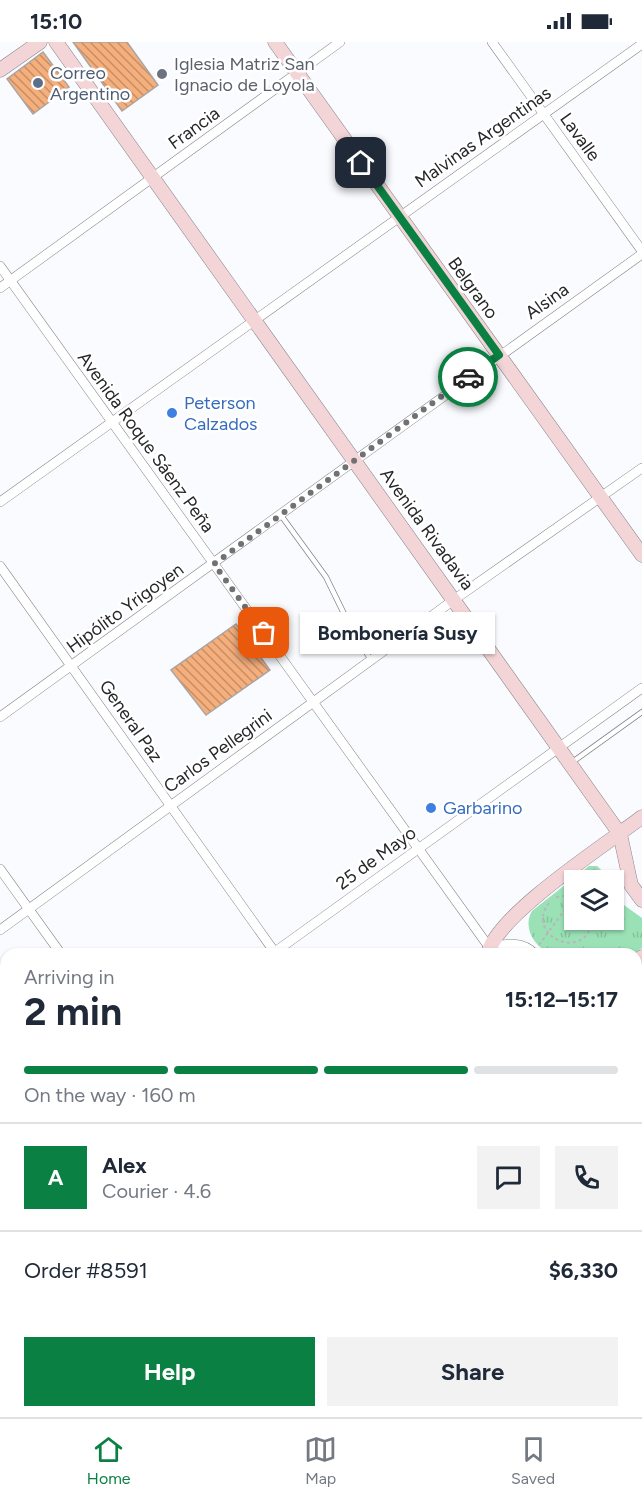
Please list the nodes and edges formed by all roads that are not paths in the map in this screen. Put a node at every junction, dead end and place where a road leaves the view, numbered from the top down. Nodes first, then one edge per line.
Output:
1 (40, 42) edge
2 (56, 42) edge
3 (275, 42) edge
4 (340, 42) edge
5 (492, 42) edge
6 (642, 44) edge
7 (0, 70) edge
8 (297, 73) junction
9 (543, 114) junction
10 (154, 178) junction
11 (400, 216) junction
12 (642, 252) edge
13 (0, 266) edge
14 (10, 281) junction
15 (0, 288) edge
16 (255, 319) junction
17 (499, 355) junction
18 (112, 422) junction
19 (354, 459) junction
20 (642, 468) edge
21 (600, 497) junction
22 (0, 502) edge
23 (280, 514) junction
24 (642, 555) edge
25 (214, 564) junction
26 (0, 566) edge
27 (455, 599) junction
28 (371, 660) junction
29 (71, 666) junction
30 (642, 688) edge
31 (313, 702) junction
32 (642, 712) edge
33 (0, 717) edge
34 (559, 748) junction
35 (570, 764) junction
36 (171, 806) junction
37 (642, 817) edge
38 (620, 834) junction
39 (418, 849) junction
40 (0, 869) edge
41 (642, 900) edge
42 (28, 909) junction
43 (0, 930) edge
44 (57, 948) edge
45 (270, 948) edge
46 (281, 948) edge
47 (487, 948) edge
48 (489, 948) edge
49 (494, 948) edge
50 (527, 948) edge

1 - 7 main road
2 - 10 main road, Avenida Rivadavia
3 - 8 main road, Belgrano
4 - 8 street, Francia
5 - 9 street, Lavalle
6 - 9 street, Malvinas Argentinas
8 - 10 street, Francia
8 - 11 main road, Belgrano
9 - 11 street, Malvinas Argentinas
9 - 12 street, Lavalle
10 - 14 street, Francia
10 - 16 main road, Avenida Rivadavia
11 - 16 street, Malvinas Argentinas
11 - 17 main road, Belgrano
12 - 17 street, Alsina
13 - 14 street, Avenida Roque Sáenz Peña
14 - 15 street, Francia
14 - 18 street, Avenida Roque Sáenz Peña
16 - 18 street, Malvinas Argentinas
16 - 19 main road, Avenida Rivadavia
17 - 19 street, Alsina
17 - 21 main road, Belgrano
18 - 22 street, Malvinas Argentinas
18 - 25 street, Avenida Roque Sáenz Peña
19 - 23 street, Hipólito Yrigoyen
19 - 27 main road, Avenida Rivadavia
20 - 21 street, Carlos Pellegrini
21 - 24 main road, Belgrano
21 - 27 street, Carlos Pellegrini
23 - 25 street, Hipólito Yrigoyen
23 - 28 lane
25 - 29 street, Hipólito Yrigoyen
25 - 31 street, Avenida Roque Sáenz Peña
26 - 29 street, General Paz
27 - 28 street, Carlos Pellegrini
27 - 34 main road, Avenida Rivadavia
28 - 31 street, Carlos Pellegrini
29 - 33 street, Hipólito Yrigoyen
29 - 36 street, General Paz
30 - 34 street, 25 de Mayo
31 - 36 street, Carlos Pellegrini
31 - 39 street, Avenida Roque Sáenz Peña
32 - 35 lane
34 - 35 main road, Avenida Rivadavia
34 - 39 street, 25 de Mayo
35 - 38 main road, Avenida Rivadavia
36 - 42 street, Carlos Pellegrini
36 - 45 street, General Paz
37 - 38 main road
38 - 41 main road, Avenida Rivadavia
38 - 48 main road
39 - 46 street, 25 de Mayo
39 - 47 street, Avenida Roque Sáenz Peña
40 - 42 street
42 - 43 street, Carlos Pellegrini
42 - 44 street
49 - 50 street

